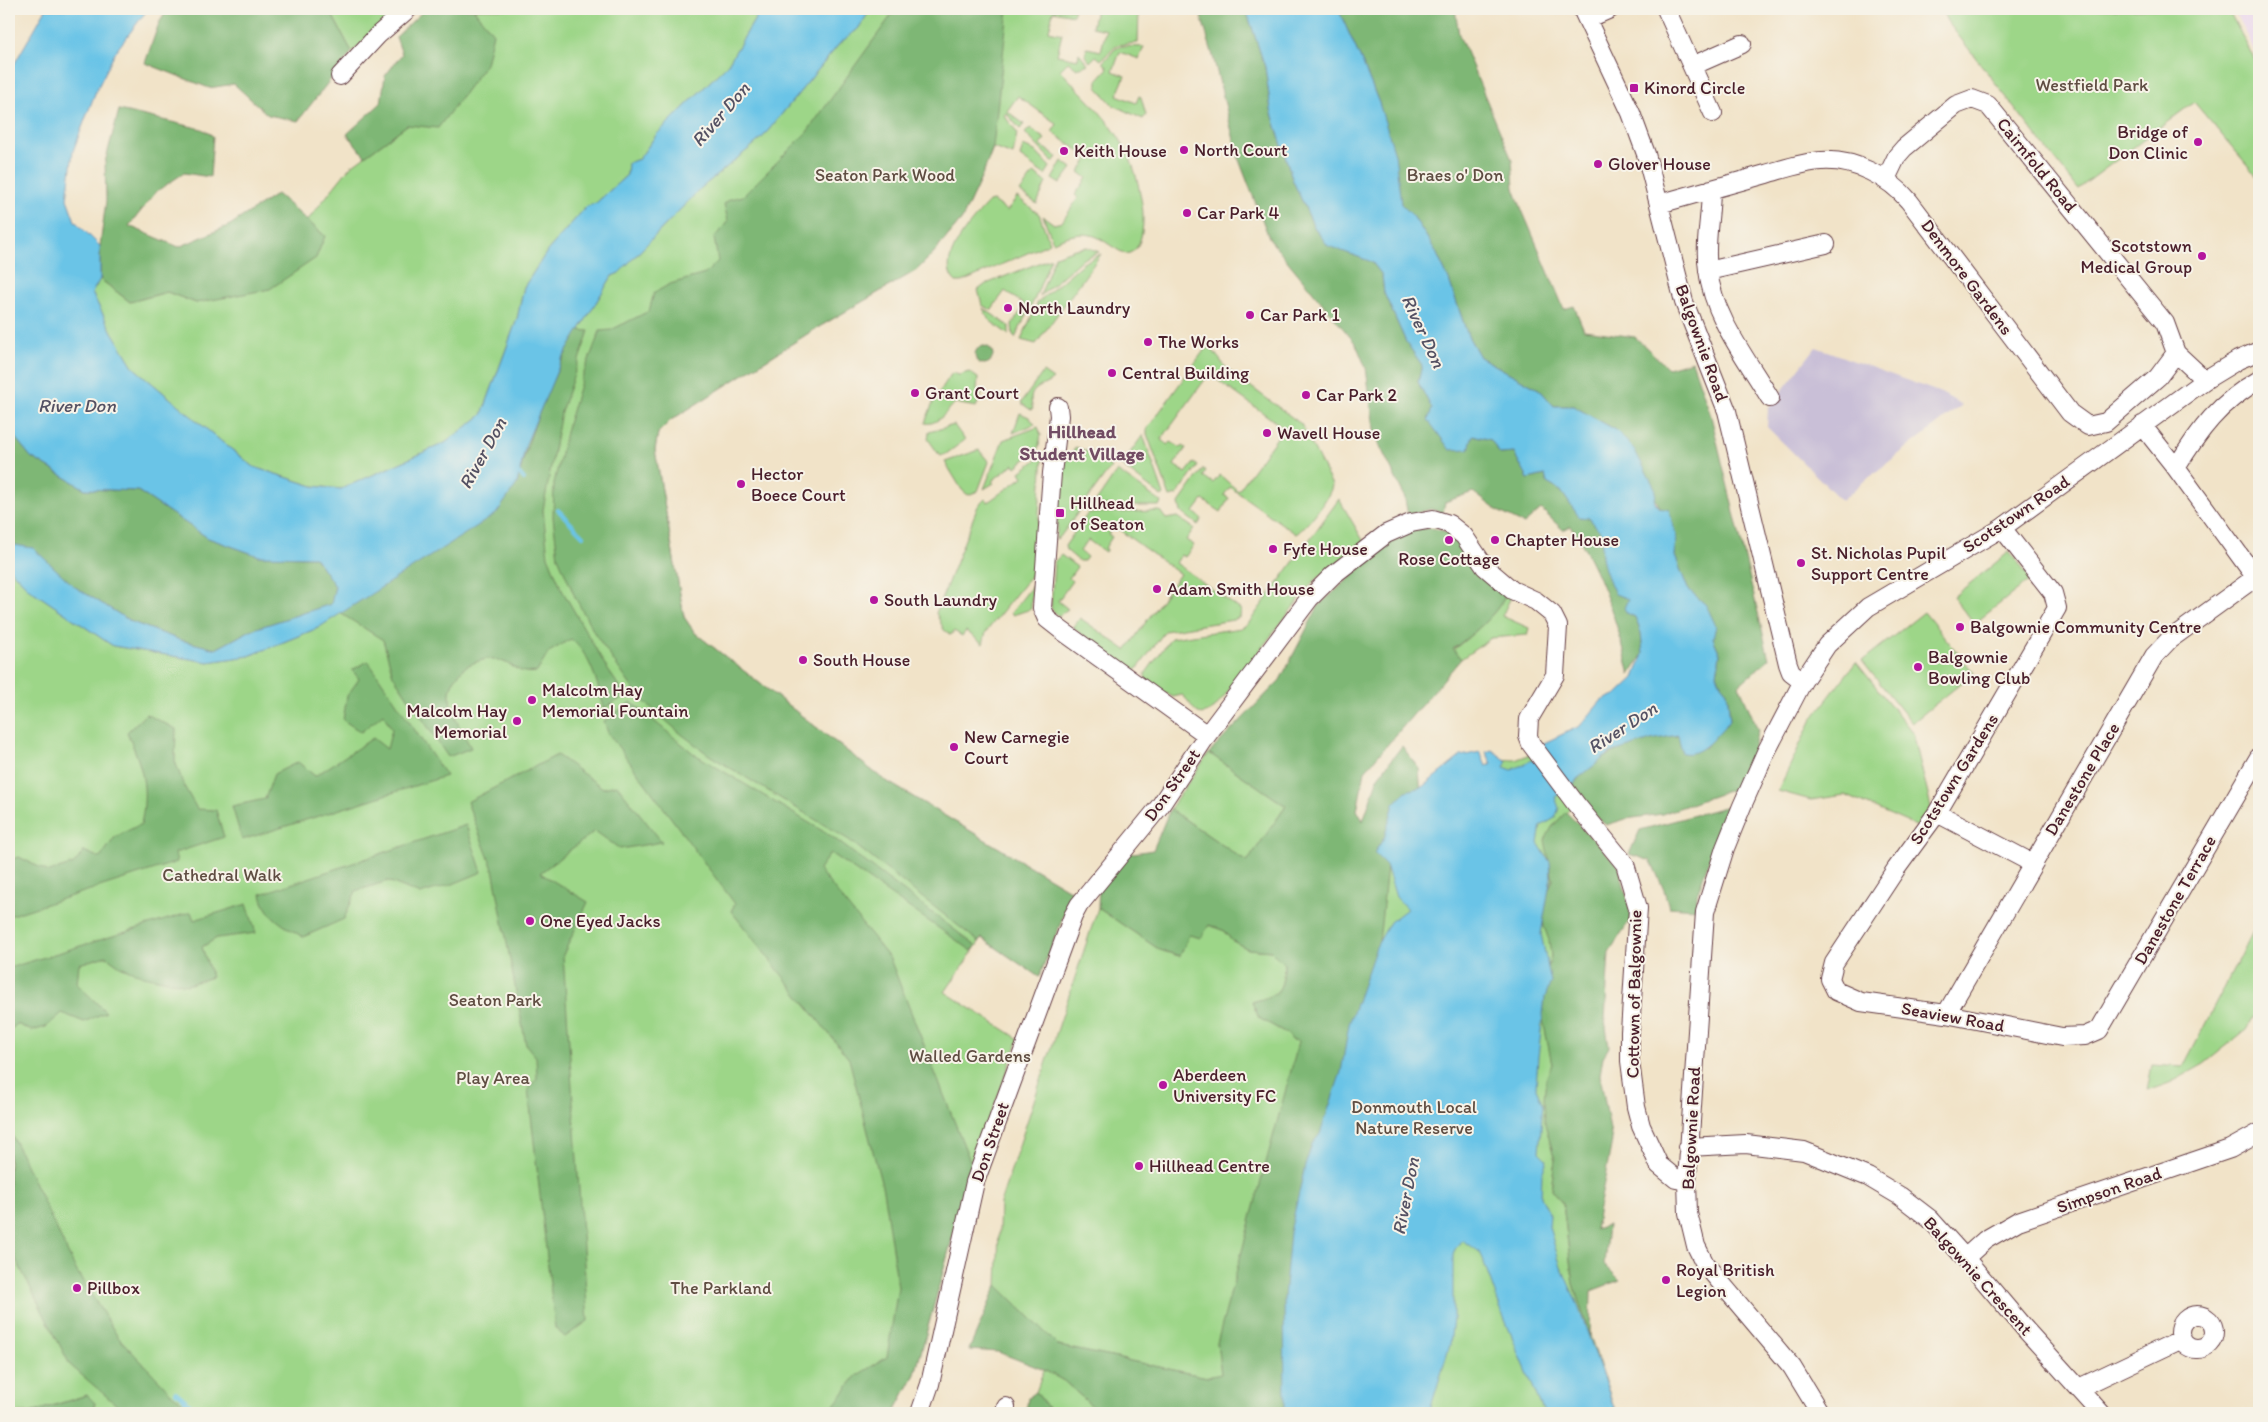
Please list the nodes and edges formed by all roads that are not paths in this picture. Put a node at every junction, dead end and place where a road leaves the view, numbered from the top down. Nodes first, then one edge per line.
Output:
1 (408, 9) edge
2 (1610, 9) edge
3 (1666, 9) edge
4 (1585, 14) edge
5 (1742, 44) dead end
6 (1692, 66) junction
7 (340, 76) dead end
8 (1713, 113) dead end
9 (1886, 179) junction
10 (1711, 189) junction
11 (1659, 204) junction
12 (1826, 244) dead end
13 (1708, 271) junction
14 (2259, 351) edge
15 (2176, 353) junction
16 (2205, 380) junction
17 (2259, 380) edge
18 (1770, 398) dead end
19 (1058, 407) dead end
20 (2142, 425) junction
21 (2176, 468) junction
22 (2002, 528) junction
23 (2257, 579) edge
24 (1802, 681) junction
25 (1207, 735) junction
26 (2259, 757) edge
27 (1576, 804) joint
28 (1742, 806) joint
29 (1937, 813) junction
30 (2032, 863) junction
31 (1830, 979) joint
32 (1946, 1014) junction
33 (2085, 1036) joint
34 (2259, 1133) edge
35 (1688, 1147) junction
36 (1687, 1181) junction
37 (1966, 1258) junction
38 (2182, 1339) dead end
39 (2078, 1388) junction
40 (920, 1413) edge
41 (1820, 1413) edge
42 (2102, 1413) edge

1 - 7 street
2 - 4 street
3 - 6 street
4 - 11 street, Balgownie Road
5 - 6 street
6 - 8 street
9 - 10 street, Denmore Gardens
9 - 15 street, Denmore Gardens
9 - 15 street, Cairnfold Road
10 - 11 street, Denmore Gardens
10 - 13 street
11 - 24 street, Balgownie Road
12 - 13 street
13 - 18 street
14 - 16 street, Scotstown Road
15 - 16 street, Cairnfold Road
16 - 20 street, Scotstown Road
17 - 21 street
19 - 25 street
20 - 21 street
20 - 22 street, Scotstown Road
21 - 23 street
22 - 24 street, Scotstown Road
22 - 29 street, Scotstown Gardens
23 - 30 street, Danestone Place
24 - 28 street, Scotstown Road
25 - 27 street, Don Street
25 - 40 street, Don Street
26 - 33 street, Danestone Terrace
27 - 36 street, Cottown of Balgownie
28 - 35 street, Balgownie Road
29 - 30 street
29 - 31 street, Scotstown Gardens
30 - 32 street, Danestone Place
31 - 32 street, Seaview Road
32 - 33 street, Seaview Road
34 - 37 street, Simpson Road
35 - 36 street, Balgownie Road
35 - 37 street, Balgownie Crescent
36 - 41 street, Balgownie Road
37 - 39 street, Balgownie Crescent
38 - 39 street
39 - 42 street, Balgownie Crescent

